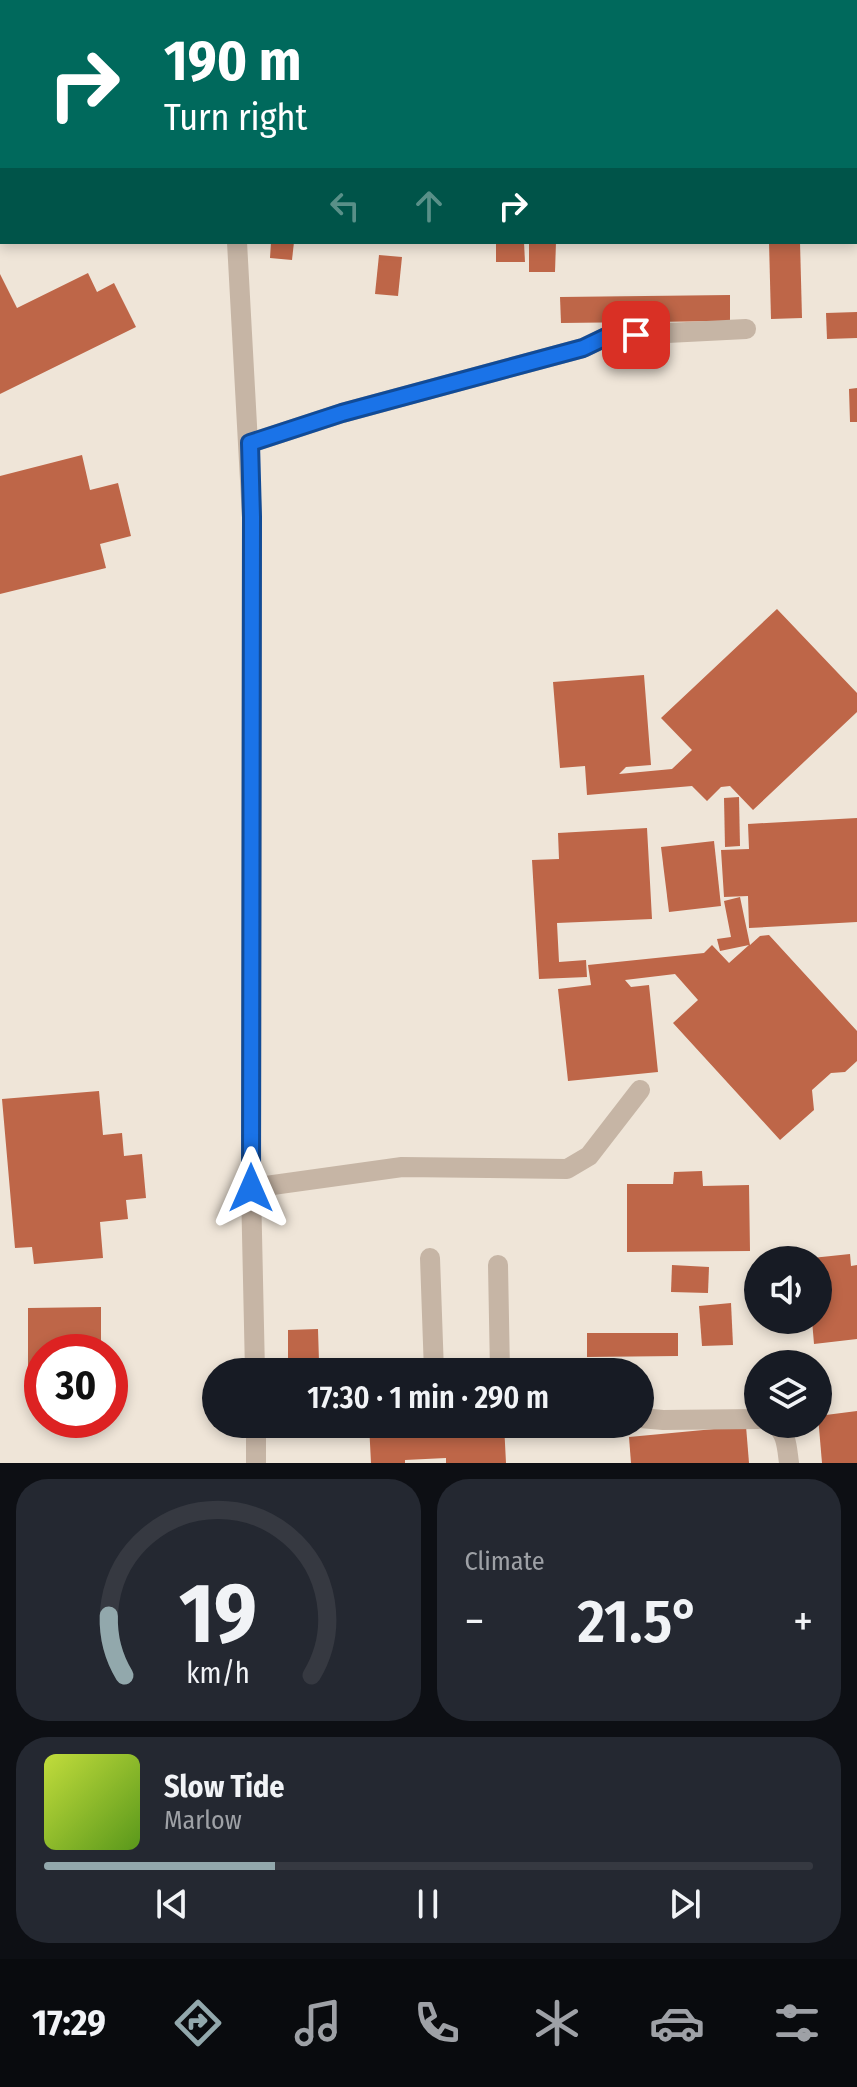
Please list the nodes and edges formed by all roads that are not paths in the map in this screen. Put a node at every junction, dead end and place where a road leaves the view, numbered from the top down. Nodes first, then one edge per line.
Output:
1 (237, 244) edge
2 (746, 329) dead end
3 (250, 443) junction
4 (640, 1090) dead end
5 (251, 1188) junction
6 (430, 1258) dead end
7 (498, 1265) dead end
8 (255, 1358) edge
9 (434, 1358) edge
10 (500, 1358) edge
11 (654, 1419) edge
12 (744, 1419) edge
13 (256, 1438) edge
14 (784, 1438) edge
15 (256, 1463) edge
16 (789, 1463) edge

1 - 3 street
2 - 3 street
3 - 5 street
4 - 5 street
5 - 8 street
6 - 9 street
7 - 10 street
11 - 12 street
13 - 15 street
14 - 16 street

